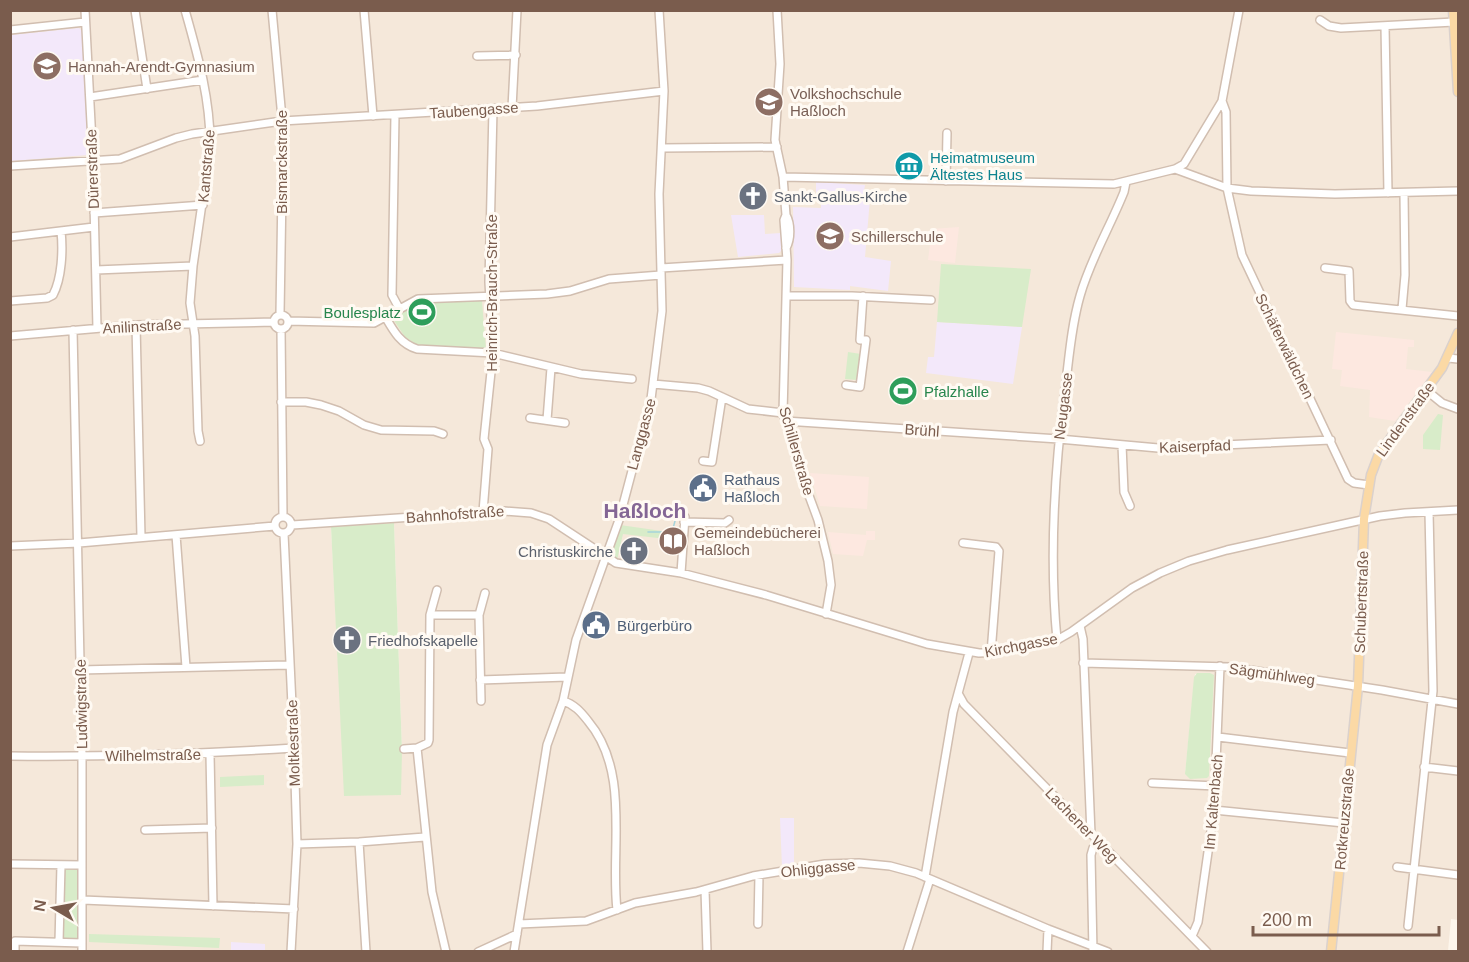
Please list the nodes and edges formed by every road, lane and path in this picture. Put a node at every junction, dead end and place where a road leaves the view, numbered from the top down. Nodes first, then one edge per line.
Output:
1 (85, 10) edge
2 (135, 10) edge
3 (185, 10) edge
4 (272, 10) edge
5 (364, 10) edge
6 (517, 10) edge
7 (658, 10) edge
8 (777, 10) edge
9 (1239, 10) edge
10 (1454, 10) edge
11 (1320, 20) dead end
12 (85, 22) junction
13 (1454, 22) junction
14 (1384, 26) junction
15 (10, 30) edge
16 (516, 55) junction
17 (477, 56) dead end
18 (203, 80) junction
19 (147, 89) junction
20 (664, 91) junction
21 (1458, 92) edge
22 (90, 97) junction
23 (1222, 101) junction
24 (512, 108) junction
25 (493, 109) junction
26 (395, 115) junction
27 (373, 116) junction
28 (282, 121) junction
29 (210, 131) junction
30 (947, 133) dead end
31 (777, 147) junction
32 (662, 148) junction
33 (93, 161) junction
34 (10, 166) edge
35 (1175, 169) junction
36 (783, 177) junction
37 (946, 181) junction
38 (1126, 182) junction
39 (1227, 188) junction
40 (1458, 191) edge
41 (1388, 193) junction
42 (1404, 193) junction
43 (203, 206) junction
44 (94, 213) junction
45 (94, 227) junction
46 (62, 231) junction
47 (10, 237) edge
48 (787, 260) junction
49 (193, 266) junction
50 (1325, 268) dead end
51 (96, 270) junction
52 (661, 271) junction
53 (489, 296) junction
54 (786, 296) junction
55 (863, 296) junction
56 (931, 300) dead end
57 (10, 301) edge
58 (399, 308) junction
59 (1402, 309) junction
60 (280, 314) junction
61 (1458, 316) edge
62 (386, 318) junction
63 (288, 321) junction
64 (274, 322) junction
65 (193, 323) junction
66 (136, 325) junction
67 (97, 328) junction
68 (281, 329) junction
69 (73, 330) junction
70 (1458, 333) edge
71 (10, 336) edge
72 (493, 353) junction
73 (1448, 358) junction
74 (1458, 359) edge
75 (552, 368) junction
76 (632, 380) dead end
77 (654, 384) junction
78 (846, 385) dead end
79 (1426, 390) junction
80 (722, 397) junction
81 (281, 402) junction
82 (1458, 409) edge
83 (784, 417) junction
84 (530, 418) dead end
85 (547, 420) junction
86 (565, 423) dead end
87 (443, 434) dead end
88 (1059, 439) junction
89 (1331, 440) junction
90 (200, 441) dead end
91 (1122, 445) junction
92 (703, 461) dead end
93 (1369, 485) junction
94 (1130, 506) dead end
95 (1458, 510) edge
96 (483, 512) junction
97 (1429, 512) junction
98 (283, 517) junction
99 (1364, 519) junction
100 (729, 520) dead end
101 (292, 525) junction
102 (275, 526) junction
103 (284, 534) junction
104 (176, 535) junction
105 (141, 537) junction
106 (78, 543) junction
107 (963, 543) dead end
108 (10, 546) edge
109 (606, 558) junction
110 (681, 573) junction
111 (437, 590) dead end
112 (485, 592) dead end
113 (826, 614) junction
114 (430, 615) junction
115 (479, 615) junction
116 (1080, 626) junction
117 (1057, 640) junction
118 (969, 653) junction
119 (991, 653) junction
120 (1083, 663) junction
121 (290, 665) junction
122 (1220, 666) junction
123 (186, 667) junction
124 (80, 670) junction
125 (567, 677) junction
126 (480, 680) junction
127 (1358, 686) junction
128 (959, 695) junction
129 (1432, 699) junction
130 (481, 701) dead end
131 (563, 701) junction
132 (1458, 704) edge
133 (1218, 737) junction
134 (294, 748) junction
135 (404, 748) dead end
136 (417, 748) junction
137 (1350, 753) junction
138 (210, 754) junction
139 (10, 756) edge
140 (82, 757) junction
141 (1424, 767) junction
142 (1458, 771) edge
143 (1152, 783) dead end
144 (1216, 786) junction
145 (1214, 810) junction
146 (1344, 823) junction
147 (212, 828) junction
148 (145, 830) dead end
149 (1091, 834) junction
150 (425, 837) junction
151 (359, 842) junction
152 (1099, 842) junction
153 (297, 844) junction
154 (10, 864) edge
155 (61, 865) junction
156 (82, 865) junction
157 (1397, 867) dead end
158 (1414, 869) junction
159 (759, 875) junction
160 (1458, 875) edge
161 (928, 878) junction
162 (705, 890) junction
163 (83, 900) junction
164 (213, 906) junction
165 (294, 909) junction
166 (617, 910) junction
167 (519, 924) junction
168 (758, 924) dead end
169 (1408, 926) dead end
170 (1048, 929) junction
171 (517, 934) junction
172 (1192, 936) junction
173 (59, 942) junction
174 (82, 943) junction
175 (1092, 949) edge
176 (15, 951) edge
177 (82, 951) edge
178 (291, 951) edge
179 (366, 951) edge
180 (446, 951) edge
181 (478, 951) edge
182 (514, 951) edge
183 (707, 951) edge
184 (907, 951) edge
185 (1047, 951) edge
186 (1108, 951) edge
187 (1207, 951) edge
188 (1331, 951) edge

1 - 12 street, Dürerstraße
2 - 19 street
3 - 18 street, Kantstraße
4 - 28 street, Bismarckstraße
5 - 27 street
6 - 16 street
7 - 20 street, Langgasse
8 - 31 street, Schillerstraße
9 - 23 street
10 - 13 main road
11 - 14 street
12 - 15 street
12 - 22 street, Dürerstraße
13 - 14 street
13 - 21 main road
14 - 41 street
16 - 17 street
16 - 24 street
18 - 19 street
18 - 29 street, Kantstraße
19 - 22 street
20 - 24 street, Taubengasse
20 - 32 street, Langgasse
22 - 33 street, Dürerstraße
23 - 35 street
23 - 39 street, Schäferwäldchen
24 - 25 street, Taubengasse
25 - 26 street, Taubengasse
25 - 53 street, Heinrich-Brauch-Straße
26 - 27 street, Taubengasse
26 - 58 street
27 - 28 street, Taubengasse
28 - 29 street, Taubengasse
28 - 60 street, Bismarckstraße
29 - 33 street, Taubengasse
29 - 43 street, Kantstraße
30 - 37 street
31 - 32 street
31 - 36 street, Schillerstraße
32 - 52 street, Langgasse
33 - 34 street, Taubengasse
33 - 44 street, Dürerstraße
35 - 38 street
35 - 39 street
36 - 37 street
36 - 48 street, Schillerstraße
37 - 38 street
38 - 88 street, Neugasse
39 - 41 street
39 - 89 street, Schäferwäldchen
40 - 42 street
41 - 42 street
42 - 59 street
43 - 44 street
43 - 49 street, Kantstraße
44 - 45 street, Dürerstraße
45 - 46 street
45 - 51 street, Dürerstraße
46 - 47 street
46 - 57 street
48 - 52 street
48 - 54 street, Schillerstraße
49 - 51 street
49 - 65 street, Kantstraße
50 - 59 street
51 - 67 street, Dürerstraße
52 - 53 street
52 - 77 street, Langgasse
53 - 58 street
53 - 72 street, Heinrich-Brauch-Straße
54 - 55 street
54 - 83 street, Schillerstraße
55 - 56 street
55 - 78 street
58 - 62 street
59 - 61 street
60 - 63 street
60 - 64 street
62 - 63 street
62 - 72 street
63 - 68 street
64 - 65 street, Anilinstraße
64 - 68 street
65 - 66 street, Anilinstraße
65 - 90 street, Kantstraße
66 - 67 street, Anilinstraße
66 - 105 street
67 - 69 street, Anilinstraße
68 - 81 street
69 - 71 street, Anilinstraße
69 - 106 street, Ludwigstraße
70 - 73 main road, Lindenstraße
72 - 75 street
72 - 96 street, Heinrich-Brauch-Straße
73 - 74 street
73 - 79 main road, Lindenstraße
75 - 76 street
75 - 85 street
77 - 80 street, Brühl
77 - 109 street, Langgasse
79 - 82 street
79 - 93 main road, Lindenstraße
80 - 83 street, Brühl
80 - 92 street
81 - 87 street
81 - 98 street
83 - 88 street, Brühl
83 - 113 street, Schillerstraße
84 - 85 street
85 - 86 street
88 - 91 street, Kaiserpfad
88 - 117 street, Neugasse
89 - 91 street, Kaiserpfad
89 - 93 street, Schäferwäldchen
91 - 94 street
93 - 99 main road, Lindenstraße
95 - 97 street, Kirchgasse
96 - 101 street, Bahnhofstraße
96 - 109 street, Bahnhofstraße
97 - 99 street, Kirchgasse
97 - 129 street
98 - 101 street
98 - 102 street
99 - 116 street, Kirchgasse
99 - 127 main road, Schubertstraße
100 - 110 street
101 - 103 street
102 - 103 street
102 - 104 street
103 - 121 street, Moltkestraße
104 - 105 street
104 - 123 street
105 - 106 street
106 - 108 street
106 - 124 street, Ludwigstraße
107 - 119 street
109 - 110 street, Kirchgasse
109 - 125 street, Langgasse
110 - 113 street, Kirchgasse
111 - 114 street
112 - 115 street
113 - 118 street, Kirchgasse
114 - 115 street
114 - 136 street
115 - 126 street
116 - 117 street, Kirchgasse
116 - 120 street
117 - 119 street, Kirchgasse
118 - 119 street, Kirchgasse
118 - 128 street
120 - 122 street, Sägmühlweg
120 - 149 street
121 - 123 street
121 - 134 street, Moltkestraße
122 - 127 street, Sägmühlweg
122 - 133 street, Im Kaltenbach
123 - 124 street
124 - 140 street, Ludwigstraße
125 - 126 street
125 - 131 street, Langgasse
126 - 130 street
127 - 129 street, Sägmühlweg
127 - 137 main road, Rotkreuzstraße
128 - 149 street, Lachener Weg
128 - 161 street
129 - 132 street, Sägmühlweg
129 - 141 street
131 - 166 street
131 - 167 street, Langgasse
133 - 137 street
133 - 144 street, Im Kaltenbach
134 - 138 street, Wilhelmstraße
134 - 153 street, Moltkestraße
135 - 136 street
136 - 150 street
137 - 146 main road, Rotkreuzstraße
138 - 140 street, Wilhelmstraße
138 - 147 street
139 - 140 street, Wilhelmstraße
140 - 156 street, Ludwigstraße
141 - 142 street
141 - 158 street
143 - 144 street
144 - 145 street, Im Kaltenbach
145 - 146 street
145 - 172 street, Im Kaltenbach
146 - 188 main road, Rotkreuzstraße
147 - 148 street
147 - 164 street
149 - 152 street, Lachener Weg
150 - 151 street
150 - 180 street
151 - 153 street
151 - 179 street
152 - 172 street, Lachener Weg
152 - 175 street
153 - 165 street, Moltkestraße
154 - 155 street
155 - 156 street
155 - 173 street
156 - 163 street, Ludwigstraße
157 - 158 street
158 - 160 street
158 - 169 street
159 - 161 street, Ohliggasse
159 - 162 street, Ohliggasse
159 - 168 street
161 - 170 street, Ohliggasse
161 - 184 street
162 - 166 street, Ohliggasse
162 - 183 street
163 - 164 street
163 - 174 street, Ludwigstraße
164 - 165 street
165 - 178 street, Moltkestraße
166 - 167 street, Ohliggasse
167 - 171 street, Langgasse
170 - 175 street, Ohliggasse
170 - 185 street
171 - 181 street
171 - 182 street, Langgasse
172 - 187 street, Lachener Weg
173 - 174 street
173 - 176 street
174 - 177 street, Ludwigstraße
175 - 186 street, Ohliggasse

